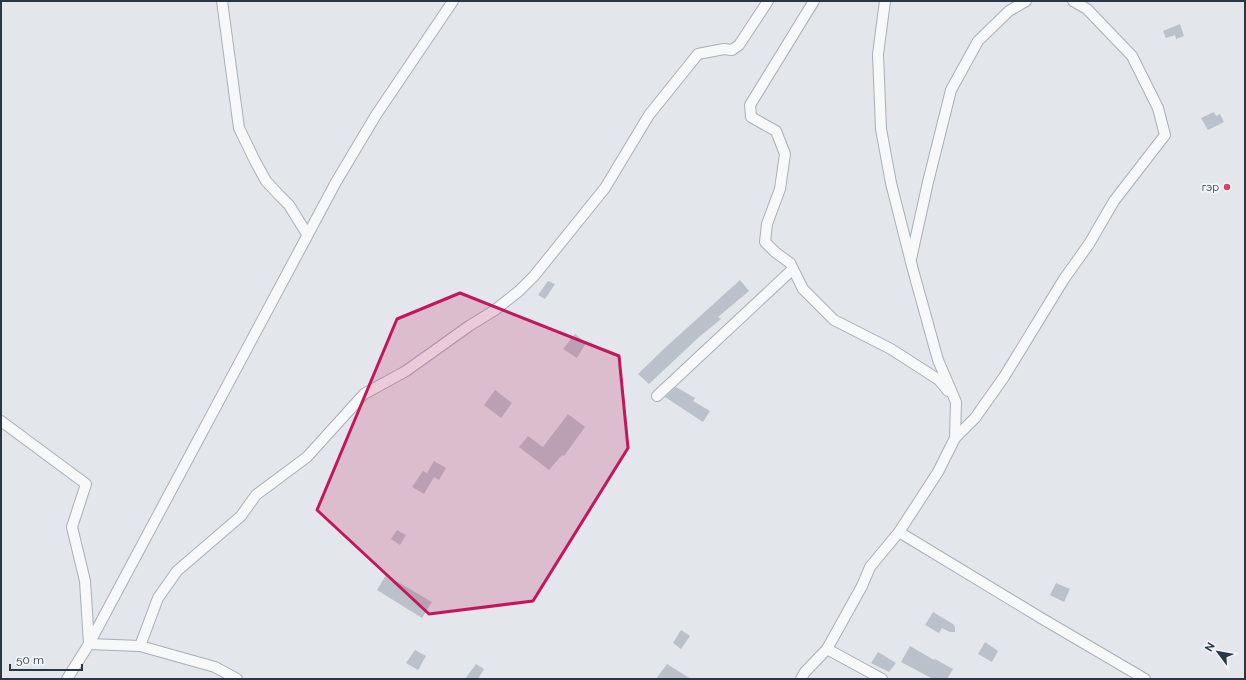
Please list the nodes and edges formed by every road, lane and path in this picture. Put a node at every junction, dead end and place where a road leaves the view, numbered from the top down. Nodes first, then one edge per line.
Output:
1 (222, 1) edge
2 (453, 1) edge
3 (768, 1) edge
4 (814, 1) edge
5 (885, 1) edge
6 (1026, 1) edge
7 (1073, 1) edge
8 (308, 234) junction
9 (911, 261) junction
10 (793, 269) junction
11 (657, 396) dead end
12 (956, 402) junction
13 (1, 421) edge
14 (955, 438) junction
15 (899, 532) junction
16 (89, 644) junction
17 (140, 646) junction
18 (826, 649) junction
19 (67, 679) edge
20 (237, 679) edge
21 (801, 679) edge
22 (882, 679) edge
23 (1145, 679) edge

1 - 8 street
2 - 8 street
3 - 17 street
4 - 10 street
5 - 9 street
6 - 9 street
7 - 14 street
8 - 16 street
9 - 12 street
10 - 11 street
10 - 12 street
12 - 14 street
13 - 16 street
14 - 15 street
15 - 18 street
15 - 23 street
16 - 17 street
16 - 19 street
17 - 20 street
18 - 21 street
18 - 22 street

